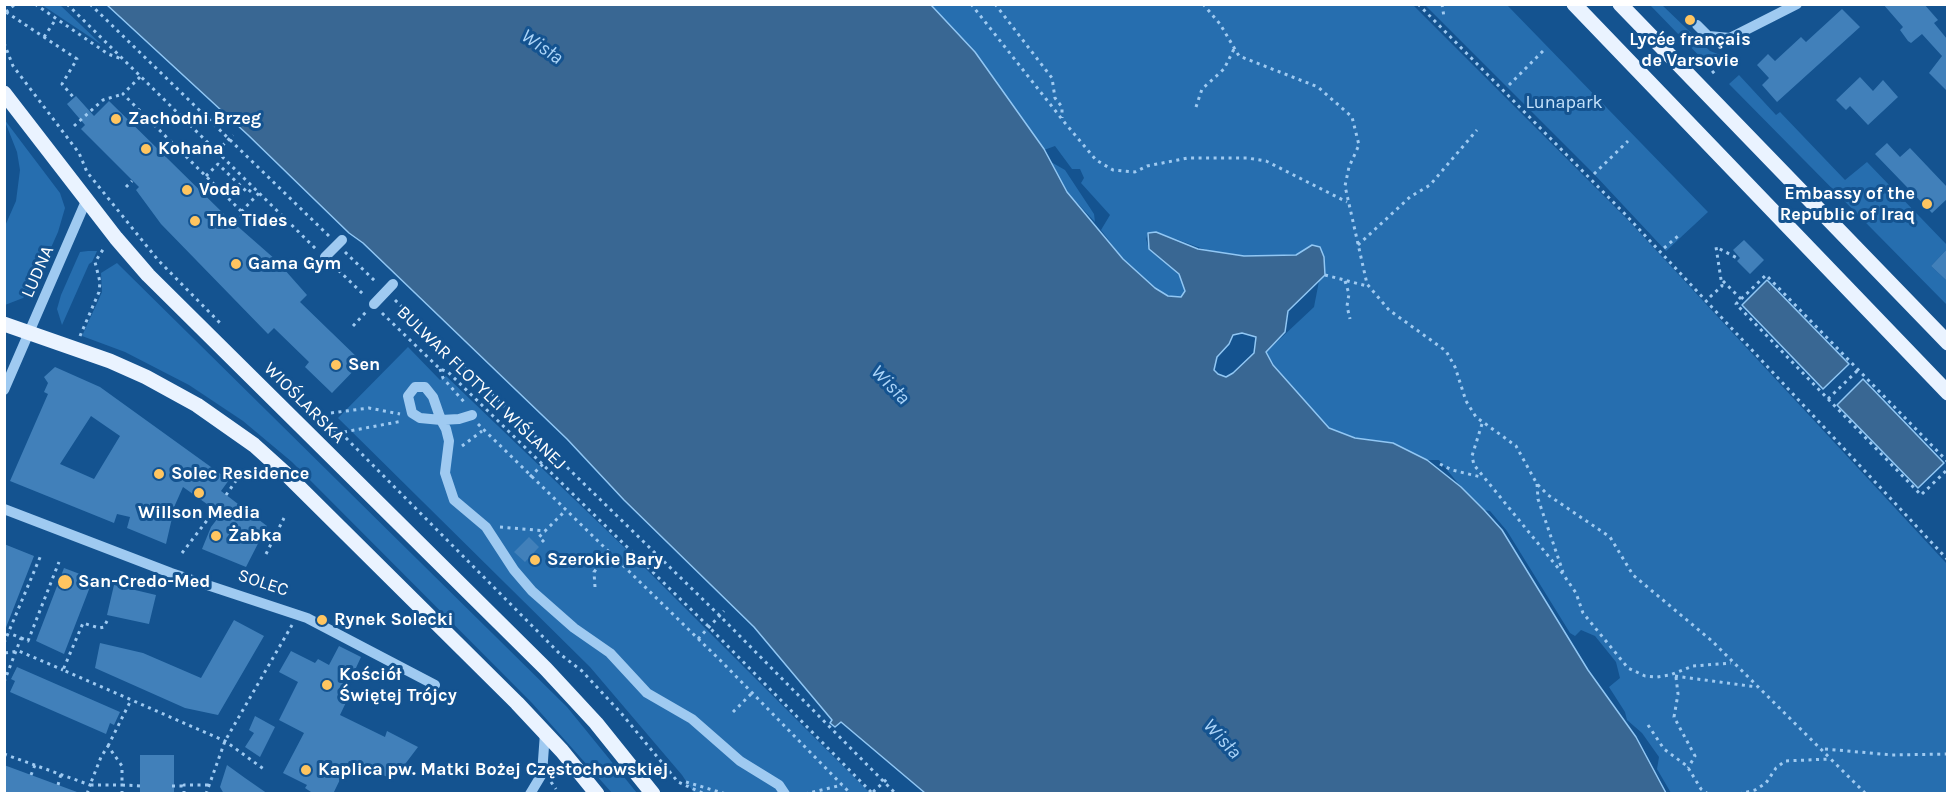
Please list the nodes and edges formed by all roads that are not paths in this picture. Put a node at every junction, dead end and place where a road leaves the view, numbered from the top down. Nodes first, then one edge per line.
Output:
1 (1574, 4) edge
2 (1620, 4) edge
3 (1797, 4) edge
4 (1697, 26) dead end
5 (4, 93) edge
6 (86, 201) junction
7 (339, 242) road end
8 (325, 257) road end
9 (389, 288) road end
10 (370, 308) road end
11 (4, 324) edge
12 (29, 332) junction
13 (1947, 343) edge
14 (4, 390) edge
15 (1947, 393) edge
16 (472, 415) road end
17 (441, 420) junction
18 (4, 509) edge
19 (435, 685) dead end
20 (545, 733) junction
21 (530, 794) edge
22 (597, 794) edge
23 (653, 794) edge
24 (785, 794) edge

1 - 15 main road
2 - 13 main road
3 - 4 street
5 - 6 main road, WIOŚLARSKA
6 - 12 street, LUDNA
6 - 23 main road, WIOŚLARSKA
7 - 8 street
9 - 10 street
11 - 12 main road
12 - 14 street, LUDNA
12 - 20 main road
16 - 17 street
17 - 17 street
17 - 24 street
18 - 19 street, SOLEC
20 - 21 street
20 - 22 main road

